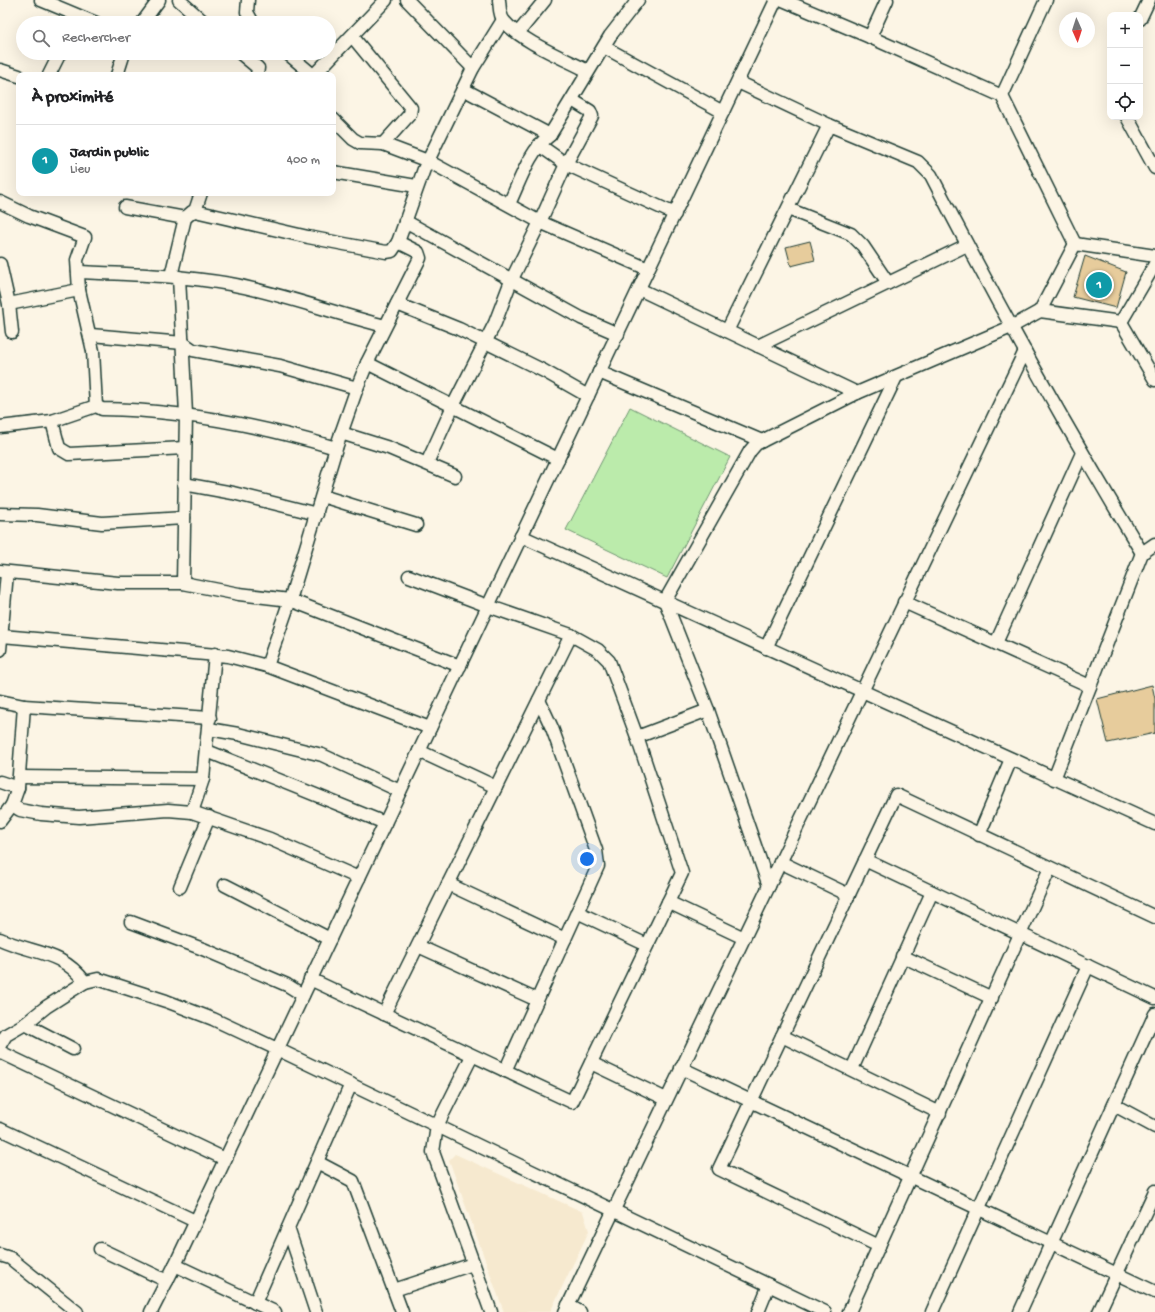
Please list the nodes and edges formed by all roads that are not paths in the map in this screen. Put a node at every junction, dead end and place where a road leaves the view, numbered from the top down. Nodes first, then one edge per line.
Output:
1 (41, 0) edge
2 (159, 0) edge
3 (179, 0) edge
4 (248, 0) edge
5 (386, 0) edge
6 (407, 0) edge
7 (499, 0) edge
8 (545, 0) edge
9 (776, 0) edge
10 (783, 0) edge
11 (887, 0) edge
12 (1046, 0) edge
13 (1149, 0) edge
14 (635, 1) edge
15 (1143, 13) edge
16 (70, 16) edge
17 (147, 16) edge
18 (198, 16) edge
19 (249, 16) edge
20 (503, 20) junction
21 (518, 34) junction
22 (352, 36) junction
23 (870, 37) junction
24 (604, 47) junction
25 (336, 52) edge
26 (56, 60) edge
27 (122, 60) edge
28 (255, 60) edge
29 (296, 60) edge
30 (329, 60) edge
31 (473, 68) junction
32 (0, 70) edge
33 (588, 71) junction
34 (50, 72) edge
35 (118, 72) edge
36 (257, 72) edge
37 (310, 72) edge
38 (317, 72) edge
39 (16, 75) edge
40 (738, 82) junction
41 (463, 89) junction
42 (1002, 96) junction
43 (572, 100) junction
44 (723, 112) junction
45 (1129, 120) edge
46 (336, 122) edge
47 (829, 125) junction
48 (550, 135) junction
49 (383, 144) junction
50 (539, 145) junction
51 (428, 161) junction
52 (1153, 161) edge
53 (566, 164) junction
54 (336, 173) edge
55 (416, 186) junction
56 (200, 196) edge
57 (0, 202) edge
58 (509, 204) junction
59 (125, 207) dead end
60 (788, 209) junction
61 (195, 211) junction
62 (675, 214) junction
63 (185, 218) junction
64 (405, 222) junction
65 (540, 222) junction
66 (398, 242) junction
67 (1075, 244) junction
68 (967, 245) junction
69 (1155, 256) edge
70 (0, 264) edge
71 (1155, 264) edge
72 (648, 269) junction
73 (78, 272) junction
74 (175, 277) junction
75 (511, 280) junction
76 (888, 283) junction
77 (639, 289) junction
78 (79, 290) junction
79 (9, 304) junction
80 (398, 304) junction
81 (1040, 311) junction
82 (1121, 322) junction
83 (386, 326) junction
84 (1011, 327) junction
85 (726, 331) junction
86 (12, 332) dead end
87 (618, 334) junction
88 (91, 335) junction
89 (485, 342) junction
90 (183, 343) junction
91 (758, 346) junction
92 (1025, 351) junction
93 (367, 363) junction
94 (599, 372) junction
95 (896, 377) junction
96 (1155, 380) edge
97 (357, 388) junction
98 (857, 393) junction
99 (588, 396) junction
100 (96, 406) junction
101 (453, 406) junction
102 (186, 414) junction
103 (52, 421) junction
104 (0, 427) edge
105 (341, 433) junction
106 (762, 441) junction
107 (185, 448) junction
108 (336, 448) junction
109 (1082, 453) junction
110 (558, 459) junction
111 (427, 464) junction
112 (455, 476) dead end
113 (184, 484) junction
114 (322, 496) junction
115 (0, 514) edge
116 (317, 514) junction
117 (184, 518) junction
118 (416, 525) dead end
119 (521, 536) junction
120 (1155, 544) edge
121 (1142, 552) junction
122 (4, 572) edge
123 (409, 576) dead end
124 (183, 583) junction
125 (290, 600) junction
126 (665, 601) junction
127 (904, 602) junction
128 (488, 606) junction
129 (571, 635) junction
130 (2, 636) junction
131 (996, 643) junction
132 (766, 648) junction
133 (0, 650) edge
134 (215, 654) junction
135 (267, 666) junction
136 (460, 666) junction
137 (1090, 686) junction
138 (862, 691) junction
139 (539, 700) junction
140 (0, 701) edge
141 (24, 706) junction
142 (708, 710) junction
143 (210, 724) junction
144 (430, 728) junction
145 (637, 737) junction
146 (206, 751) junction
147 (419, 751) junction
148 (1011, 759) junction
149 (204, 779) junction
150 (1054, 779) junction
151 (0, 782) edge
152 (19, 782) junction
153 (496, 787) junction
154 (400, 791) junction
155 (12, 806) junction
156 (192, 812) junction
157 (209, 817) junction
158 (0, 820) edge
159 (385, 823) junction
160 (1155, 824) edge
161 (979, 835) junction
162 (866, 860) junction
163 (780, 862) junction
164 (1050, 868) junction
165 (359, 878) junction
166 (448, 884) junction
167 (225, 885) dead end
168 (769, 886) junction
169 (180, 888) dead end
170 (932, 892) junction
171 (849, 895) junction
172 (668, 902) junction
173 (577, 912) junction
174 (1155, 917) edge
175 (131, 922) dead end
176 (1021, 934) junction
177 (744, 938) junction
178 (0, 939) edge
179 (330, 939) junction
180 (565, 939) junction
181 (647, 945) junction
182 (418, 946) junction
183 (902, 956) junction
184 (1088, 966) junction
185 (310, 980) junction
186 (85, 982) junction
187 (303, 995) junction
188 (992, 998) junction
189 (1155, 998) edge
190 (537, 1000) junction
191 (384, 1014) junction
192 (1155, 1014) edge
193 (25, 1024) junction
194 (782, 1036) junction
195 (2, 1037) edge
196 (73, 1049) dead end
197 (277, 1049) junction
198 (0, 1052) edge
199 (472, 1056) junction
200 (591, 1063) junction
201 (682, 1068) junction
202 (852, 1069) junction
203 (505, 1071) junction
204 (351, 1084) junction
205 (666, 1099) junction
206 (752, 1101) junction
207 (1114, 1105) junction
208 (940, 1112) junction
209 (437, 1126) junction
210 (1155, 1127) edge
211 (0, 1129) edge
212 (225, 1159) junction
213 (317, 1162) junction
214 (910, 1177) junction
215 (1155, 1190) edge
216 (979, 1209) junction
217 (613, 1211) junction
218 (195, 1221) junction
219 (288, 1228) junction
220 (1051, 1243) junction
221 (879, 1246) junction
222 (100, 1249) dead end
223 (0, 1255) edge
224 (473, 1264) junction
225 (175, 1265) junction
226 (1117, 1274) junction
227 (167, 1282) junction
228 (769, 1285) junction
229 (394, 1290) junction
230 (1155, 1292) edge
231 (255, 1303) junction
232 (566, 1309) edge
233 (77, 1312) edge
234 (151, 1312) edge
235 (275, 1312) edge
236 (316, 1312) edge
237 (402, 1312) edge
238 (491, 1312) edge
239 (580, 1312) edge
240 (758, 1312) edge
241 (825, 1312) edge
242 (849, 1312) edge
243 (932, 1312) edge
244 (1020, 1312) edge
245 (1100, 1312) edge

1 - 16 street
2 - 17 street
3 - 18 street
4 - 19 street
5 - 22 street
6 - 31 street
7 - 20 street
8 - 21 street
9 - 40 street
10 - 23 street
11 - 23 street
12 - 42 street
13 - 15 street
14 - 24 street
20 - 21 street
20 - 31 street
21 - 33 street
22 - 25 street
22 - 49 street
23 - 42 street
24 - 33 street
24 - 44 street
26 - 34 street
27 - 35 street
28 - 36 street
29 - 37 street
30 - 38 street
31 - 41 street
32 - 39 street
33 - 43 street
40 - 44 street
40 - 47 street
41 - 48 street
41 - 51 street
42 - 67 street
43 - 48 street
43 - 53 street
44 - 62 street
45 - 52 street
46 - 49 street
47 - 60 street
47 - 68 street
48 - 50 street
49 - 51 street
50 - 53 street
50 - 58 street
51 - 55 street
51 - 58 street
53 - 62 street
53 - 65 street
54 - 55 street
55 - 64 street
56 - 61 street
57 - 73 street
58 - 65 street
59 - 63 street
60 - 76 street
60 - 85 street
61 - 63 street
61 - 66 street
62 - 72 street
63 - 74 street
64 - 66 street
64 - 75 street
65 - 72 street
65 - 75 street
66 - 80 street
67 - 69 street
67 - 81 street
68 - 76 street
68 - 84 street
70 - 79 street
71 - 82 street
72 - 77 street
73 - 74 street
73 - 78 street
74 - 83 street
74 - 90 street
75 - 87 street
75 - 89 street
76 - 91 street
77 - 85 street
77 - 87 street
78 - 79 street
78 - 88 street
79 - 86 street
80 - 83 street
80 - 89 street
81 - 82 street
81 - 84 street
82 - 96 street
83 - 93 street
84 - 92 street
84 - 95 street
85 - 91 street
87 - 94 street
88 - 90 street
88 - 100 street
89 - 99 street
89 - 101 street
90 - 97 street
90 - 102 street
91 - 98 street
92 - 109 street
92 - 127 street
93 - 97 street
93 - 101 street
94 - 99 street
94 - 106 street
95 - 98 street
95 - 132 street
97 - 105 street
98 - 106 street
99 - 110 street
100 - 102 street
100 - 103 street
101 - 110 street
101 - 111 street
102 - 107 street
102 - 108 street
103 - 104 street
103 - 107 street
105 - 108 street
105 - 111 street
106 - 126 street
107 - 113 street
108 - 114 street
109 - 121 street
109 - 131 street
110 - 119 street
111 - 112 street
113 - 116 street
113 - 117 street
114 - 116 street
114 - 118 street
115 - 117 street
116 - 125 street
117 - 124 street
119 - 126 street
119 - 128 street
120 - 121 street
121 - 137 street
122 - 124 street
122 - 130 street
123 - 128 street
124 - 125 street
125 - 135 street
125 - 136 street
126 - 132 street
126 - 142 street
127 - 131 street
127 - 138 street
128 - 129 street
128 - 136 street
129 - 139 street
129 - 145 street
130 - 133 street
130 - 134 street
131 - 137 street
132 - 138 street
134 - 135 street
134 - 143 street
135 - 144 street
136 - 144 street
137 - 150 street
138 - 148 street
138 - 163 street
139 - 153 street
139 - 173 street
140 - 141 street
141 - 143 street
141 - 152 street
142 - 145 street
142 - 168 street
143 - 146 street
143 - 154 street
144 - 147 street
145 - 172 street
146 - 149 street
146 - 159 street
147 - 153 street
147 - 154 street
148 - 150 street
148 - 161 street
149 - 152 street
149 - 156 street
150 - 160 street
151 - 152 street
152 - 155 street
153 - 166 street
154 - 159 street
155 - 156 street
155 - 158 street
156 - 157 street
157 - 165 street
157 - 169 street
159 - 165 street
161 - 162 street
161 - 164 street
162 - 170 street
162 - 171 street
163 - 168 street
163 - 171 street
164 - 174 street
164 - 176 street
165 - 179 street
166 - 180 street
166 - 182 street
167 - 179 street
168 - 177 street
170 - 176 street
170 - 183 street
171 - 194 street
172 - 177 street
172 - 181 street
173 - 180 street
173 - 181 street
175 - 187 street
176 - 184 street
176 - 188 street
177 - 201 street
178 - 186 street
179 - 185 street
180 - 190 street
181 - 200 street
182 - 190 street
182 - 191 street
183 - 188 street
183 - 202 street
184 - 189 street
184 - 216 street
185 - 187 street
185 - 191 street
186 - 193 street
186 - 197 street
187 - 197 street
188 - 208 street
190 - 203 street
191 - 199 street
192 - 207 street
193 - 195 street
193 - 196 street
194 - 202 street
194 - 206 street
197 - 204 street
197 - 212 street
198 - 212 street
199 - 203 street
199 - 209 street
200 - 203 street
200 - 205 street
201 - 205 street
201 - 206 street
202 - 208 street
204 - 209 street
204 - 213 street
205 - 217 street
206 - 214 street
206 - 221 street
207 - 210 street
207 - 220 street
208 - 214 street
209 - 217 street
209 - 224 street
211 - 218 street
212 - 218 street
213 - 219 street
213 - 229 street
214 - 216 street
214 - 221 street
215 - 226 street
216 - 220 street
216 - 243 street
217 - 228 street
217 - 232 street
218 - 225 street
219 - 231 street
219 - 236 street
220 - 226 street
220 - 244 street
221 - 242 street
222 - 227 street
223 - 233 street
224 - 229 street
224 - 238 street
225 - 227 street
225 - 231 street
226 - 230 street
226 - 245 street
227 - 234 street
228 - 240 street
228 - 241 street
229 - 237 street
231 - 235 street
232 - 239 street

